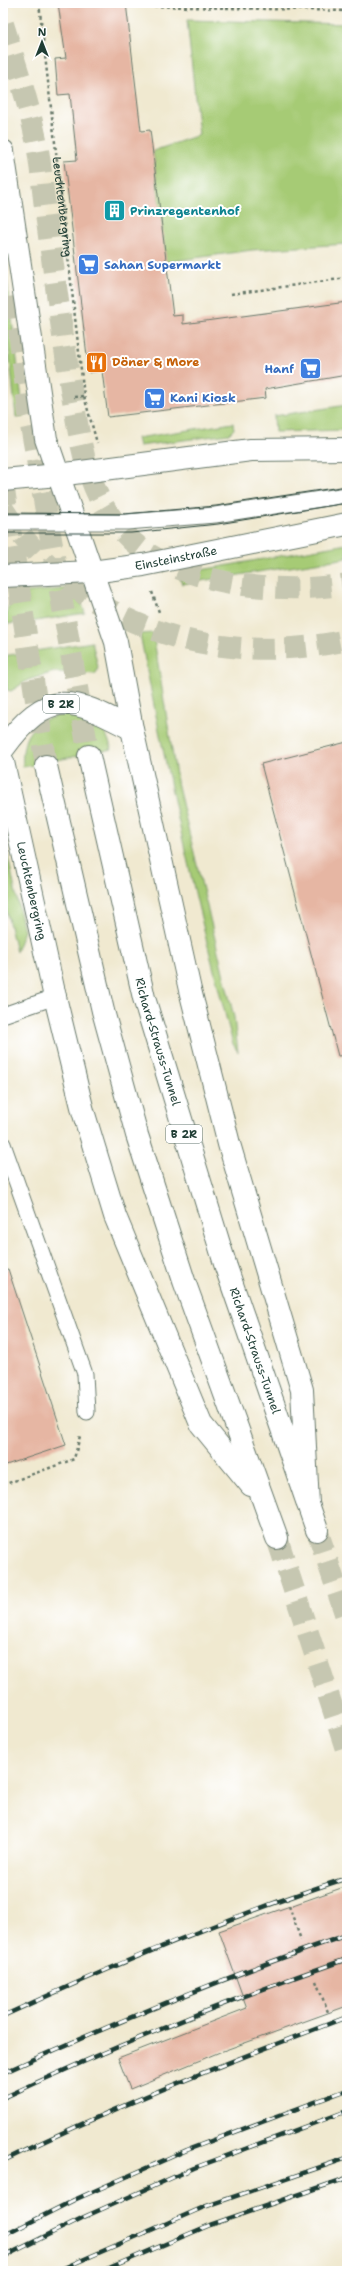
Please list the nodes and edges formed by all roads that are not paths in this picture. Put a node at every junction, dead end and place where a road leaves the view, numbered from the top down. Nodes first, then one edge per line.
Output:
1 (3, 151) edge
2 (347, 449) edge
3 (58, 475) junction
4 (3, 480) edge
5 (347, 495) edge
6 (3, 522) edge
7 (75, 522) junction
8 (347, 524) edge
9 (92, 572) junction
10 (3, 576) edge
11 (132, 729) junction
12 (3, 750) edge
13 (89, 756) tunnel mouth
14 (3, 762) edge
15 (46, 766) tunnel mouth
16 (55, 997) junction
17 (3, 1014) edge
18 (3, 1144) edge
19 (86, 1412) road end
20 (262, 1498) junction
21 (308, 1504) junction
22 (317, 1530) tunnel mouth
23 (277, 1538) tunnel mouth

1 - 3 main road
2 - 3 main road
3 - 4 main road
3 - 7 main road
5 - 7 lane
6 - 7 lane
7 - 9 main road
8 - 9 main road, Einsteinstraße
9 - 10 main road, Einsteinstraße
9 - 11 main road
11 - 12 main road, B 2R
11 - 21 main road
13 - 21 main road, Richard-Strauss-Tunnel / B 2R
14 - 16 main road, Leuchtenbergring
15 - 20 main road
16 - 17 lane
16 - 20 main road, Leuchtenbergring
18 - 19 lane
20 - 23 main road
21 - 22 main road, B 2R

